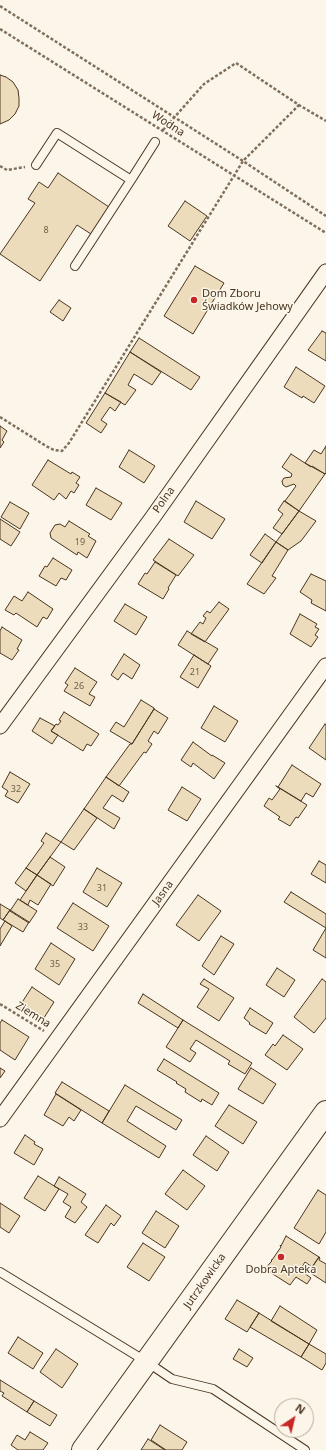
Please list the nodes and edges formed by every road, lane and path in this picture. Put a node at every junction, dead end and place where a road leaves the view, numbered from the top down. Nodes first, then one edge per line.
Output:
1 (0, 6) edge
2 (0, 29) edge
3 (299, 105) junction
4 (175, 117) junction
5 (326, 121) edge
6 (163, 130) junction
7 (155, 142) dead end
8 (243, 161) junction
9 (0, 166) edge
10 (36, 166) joint
11 (234, 177) junction
12 (131, 180) junction
13 (326, 216) edge
14 (326, 233) edge
15 (75, 266) dead end
16 (326, 272) edge
17 (0, 417) edge
18 (326, 666) edge
19 (0, 726) edge
20 (0, 1004) edge
21 (57, 1040) junction
22 (326, 1112) edge
23 (0, 1119) edge
24 (0, 1272) edge
25 (147, 1362) junction
26 (84, 1450) edge
27 (305, 1450) edge

1 - 4 path
2 - 6 path, Wodna
3 - 4 path
3 - 5 path
3 - 8 path
4 - 6 path
4 - 8 path
6 - 11 path, Wodna
7 - 12 lane
8 - 11 path
8 - 13 path
9 - 10 path
10 - 12 lane
11 - 14 path, Wodna
11 - 17 path
12 - 15 lane
16 - 19 street, Polna
18 - 21 street, Jasna
20 - 21 path, Ziemna
21 - 23 street, Jasna
22 - 25 main road, Jutrzkowicka
24 - 25 lane
25 - 26 main road, Jutrzkowicka
25 - 27 lane

